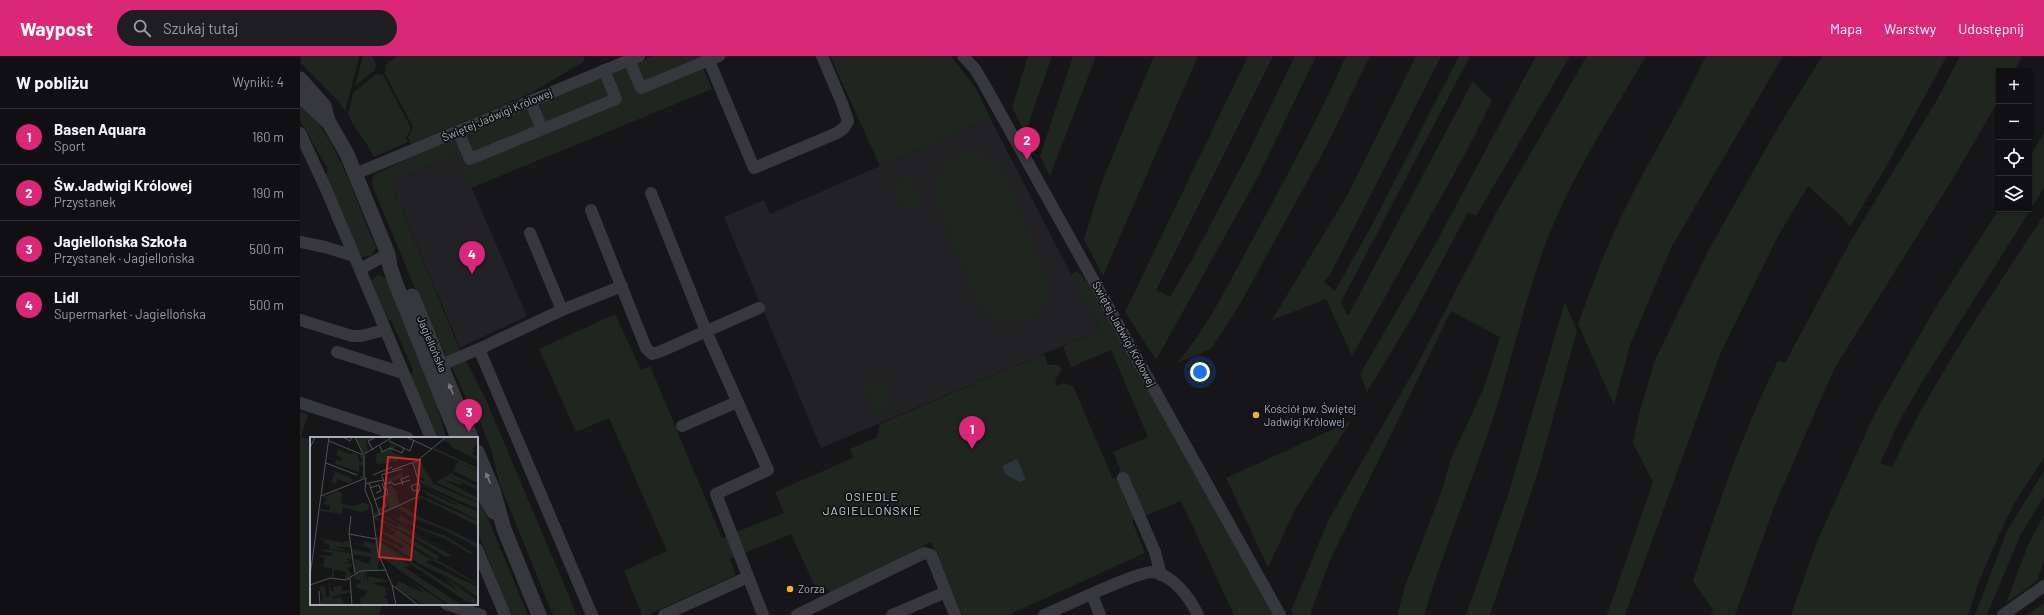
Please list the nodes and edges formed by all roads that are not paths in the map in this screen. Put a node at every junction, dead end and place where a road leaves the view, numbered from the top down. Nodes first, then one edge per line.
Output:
1 (822, 56) edge
2 (963, 56) edge
3 (711, 57) edge
4 (634, 58) edge
5 (604, 70) junction
6 (300, 79) edge
7 (300, 96) edge
8 (530, 101) junction
9 (328, 121) junction
10 (542, 129) junction
11 (458, 131) junction
12 (300, 133) edge
13 (355, 174) junction
14 (651, 193) dead end
15 (591, 210) dead end
16 (530, 233) dead end
17 (300, 242) edge
18 (388, 254) junction
19 (354, 256) junction
20 (360, 269) junction
21 (622, 286) junction
22 (759, 308) dead end
23 (562, 310) junction
24 (300, 320) edge
25 (385, 330) junction
26 (706, 331) junction
27 (479, 349) junction
28 (337, 352) dead end
29 (436, 367) junction
30 (403, 373) junction
31 (738, 402) junction
32 (300, 403) edge
33 (682, 426) dead end
34 (405, 437) edge
35 (431, 437) edge
36 (458, 437) edge
37 (471, 437) edge
38 (478, 454) edge
39 (1123, 478) dead end
40 (478, 484) edge
41 (504, 529) junction
42 (478, 551) edge
43 (1162, 575) junction
44 (748, 577) junction
45 (2044, 586) edge
46 (946, 592) junction
47 (1092, 595) junction
48 (449, 605) edge
49 (481, 615) edge
50 (505, 615) edge
51 (539, 615) edge
52 (592, 615) edge
53 (664, 615) edge
54 (762, 615) edge
55 (797, 615) edge
56 (892, 615) edge
57 (955, 615) edge
58 (1044, 615) edge
59 (1100, 615) edge
60 (1198, 615) edge
61 (1280, 615) edge
62 (2003, 615) edge

1 - 3 street
2 - 61 street, Świętej Jadwigi Królowej
3 - 4 street
4 - 5 street, Świętej Jadwigi Królowej
5 - 8 street, Świętej Jadwigi Królowej
5 - 10 street
6 - 9 street, Jagiellońska
7 - 9 street, Jagiellońska
8 - 10 street
8 - 11 street, Świętej Jadwigi Królowej
9 - 13 street, Jagiellońska
10 - 11 street
11 - 13 street, Świętej Jadwigi Królowej
12 - 19 street
13 - 18 street, Jagiellońska
14 - 26 street
15 - 21 street
16 - 23 street
17 - 19 street
18 - 20 street
18 - 29 street, Jagiellońska
19 - 20 street
20 - 25 street
21 - 23 street
21 - 26 street
22 - 26 street
23 - 27 street
24 - 25 street
25 - 30 street
26 - 31 street
27 - 29 street
27 - 52 street
28 - 30 street
29 - 36 street, Jagiellońska
37 -> 29 street, Jagiellońska
30 - 35 street
31 - 33 street
31 - 44 street
32 - 34 street
41 -> 38 street
39 - 43 street
40 - 41 street
41 - 51 street
42 - 50 street
43 - 47 street
43 - 60 street
44 - 53 street
44 - 54 street
45 - 62 street
46 - 55 street
46 - 56 street
46 - 57 street
47 - 58 street
47 - 59 street
48 - 49 street

